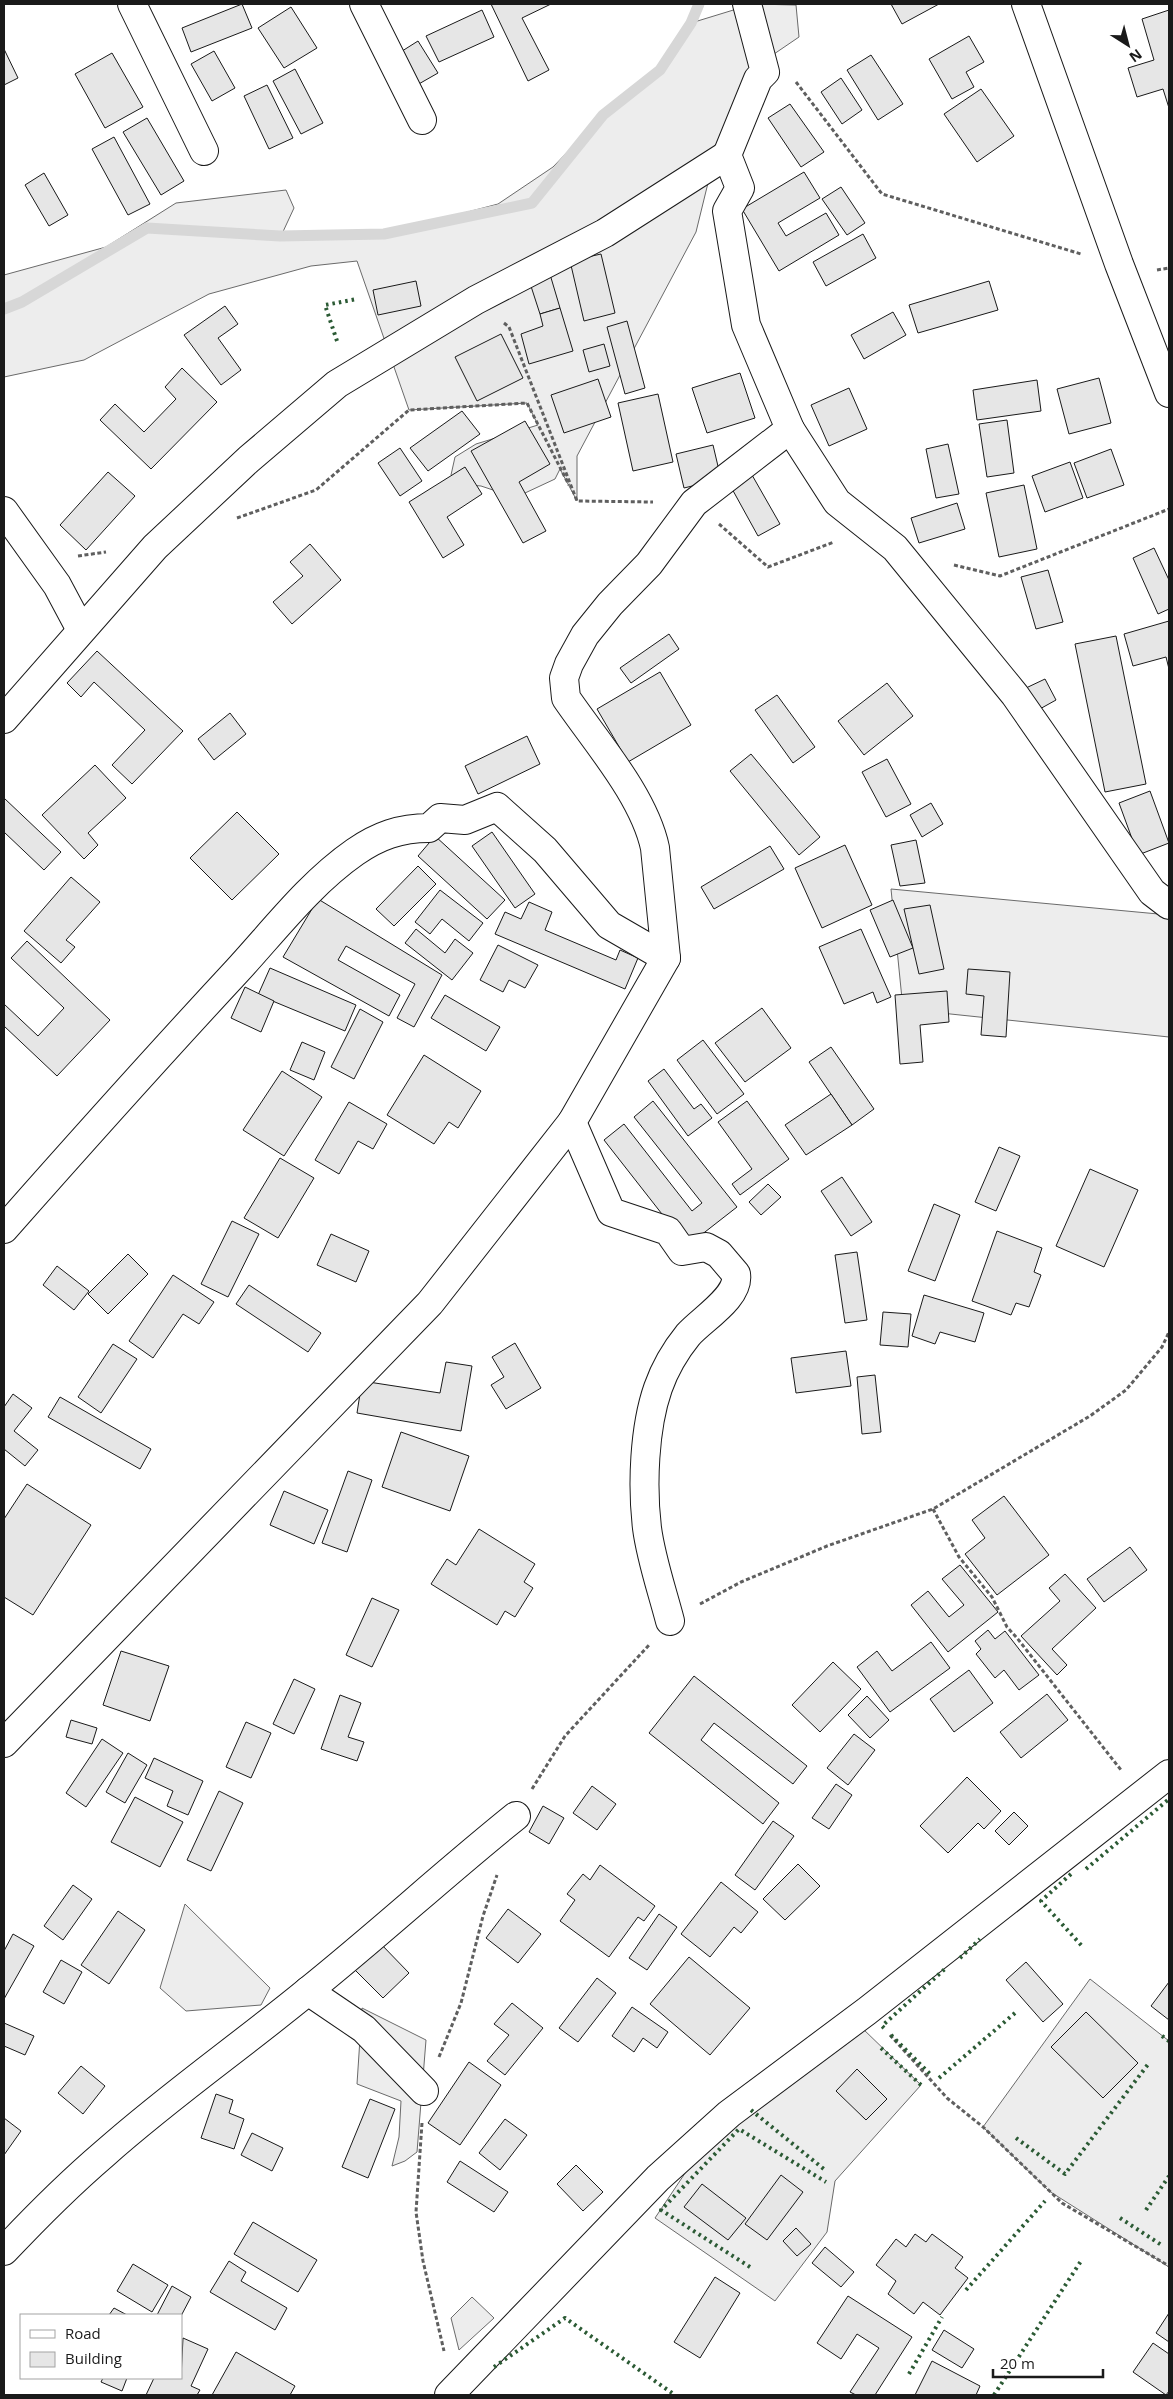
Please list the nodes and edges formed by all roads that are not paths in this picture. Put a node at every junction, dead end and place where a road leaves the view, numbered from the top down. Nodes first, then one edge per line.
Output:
1 (132, 4) edge
2 (364, 4) edge
3 (747, 4) edge
4 (1026, 4) edge
5 (422, 120) dead end
6 (204, 151) dead end
7 (727, 155) junction
8 (1169, 393) edge
9 (790, 429) junction
10 (4, 510) edge
11 (81, 630) junction
12 (4, 720) edge
13 (1169, 905) edge
14 (666, 958) junction
15 (572, 1122) junction
16 (4, 1229) edge
17 (670, 1620) road end
18 (4, 1743) edge
19 (1169, 1774) edge
20 (516, 1816) road end
21 (308, 1991) junction
22 (424, 2091) road end
23 (4, 2251) edge
24 (451, 2393) edge

1 - 6 street
2 - 5 street
3 - 7 street
4 - 8 street
7 - 9 street
7 - 11 street
9 - 13 street
9 - 14 street
10 - 11 street
11 - 12 street
14 - 15 street
14 - 16 street
15 - 17 street
15 - 18 street
19 - 24 street
20 - 21 street
21 - 22 street
21 - 23 street

